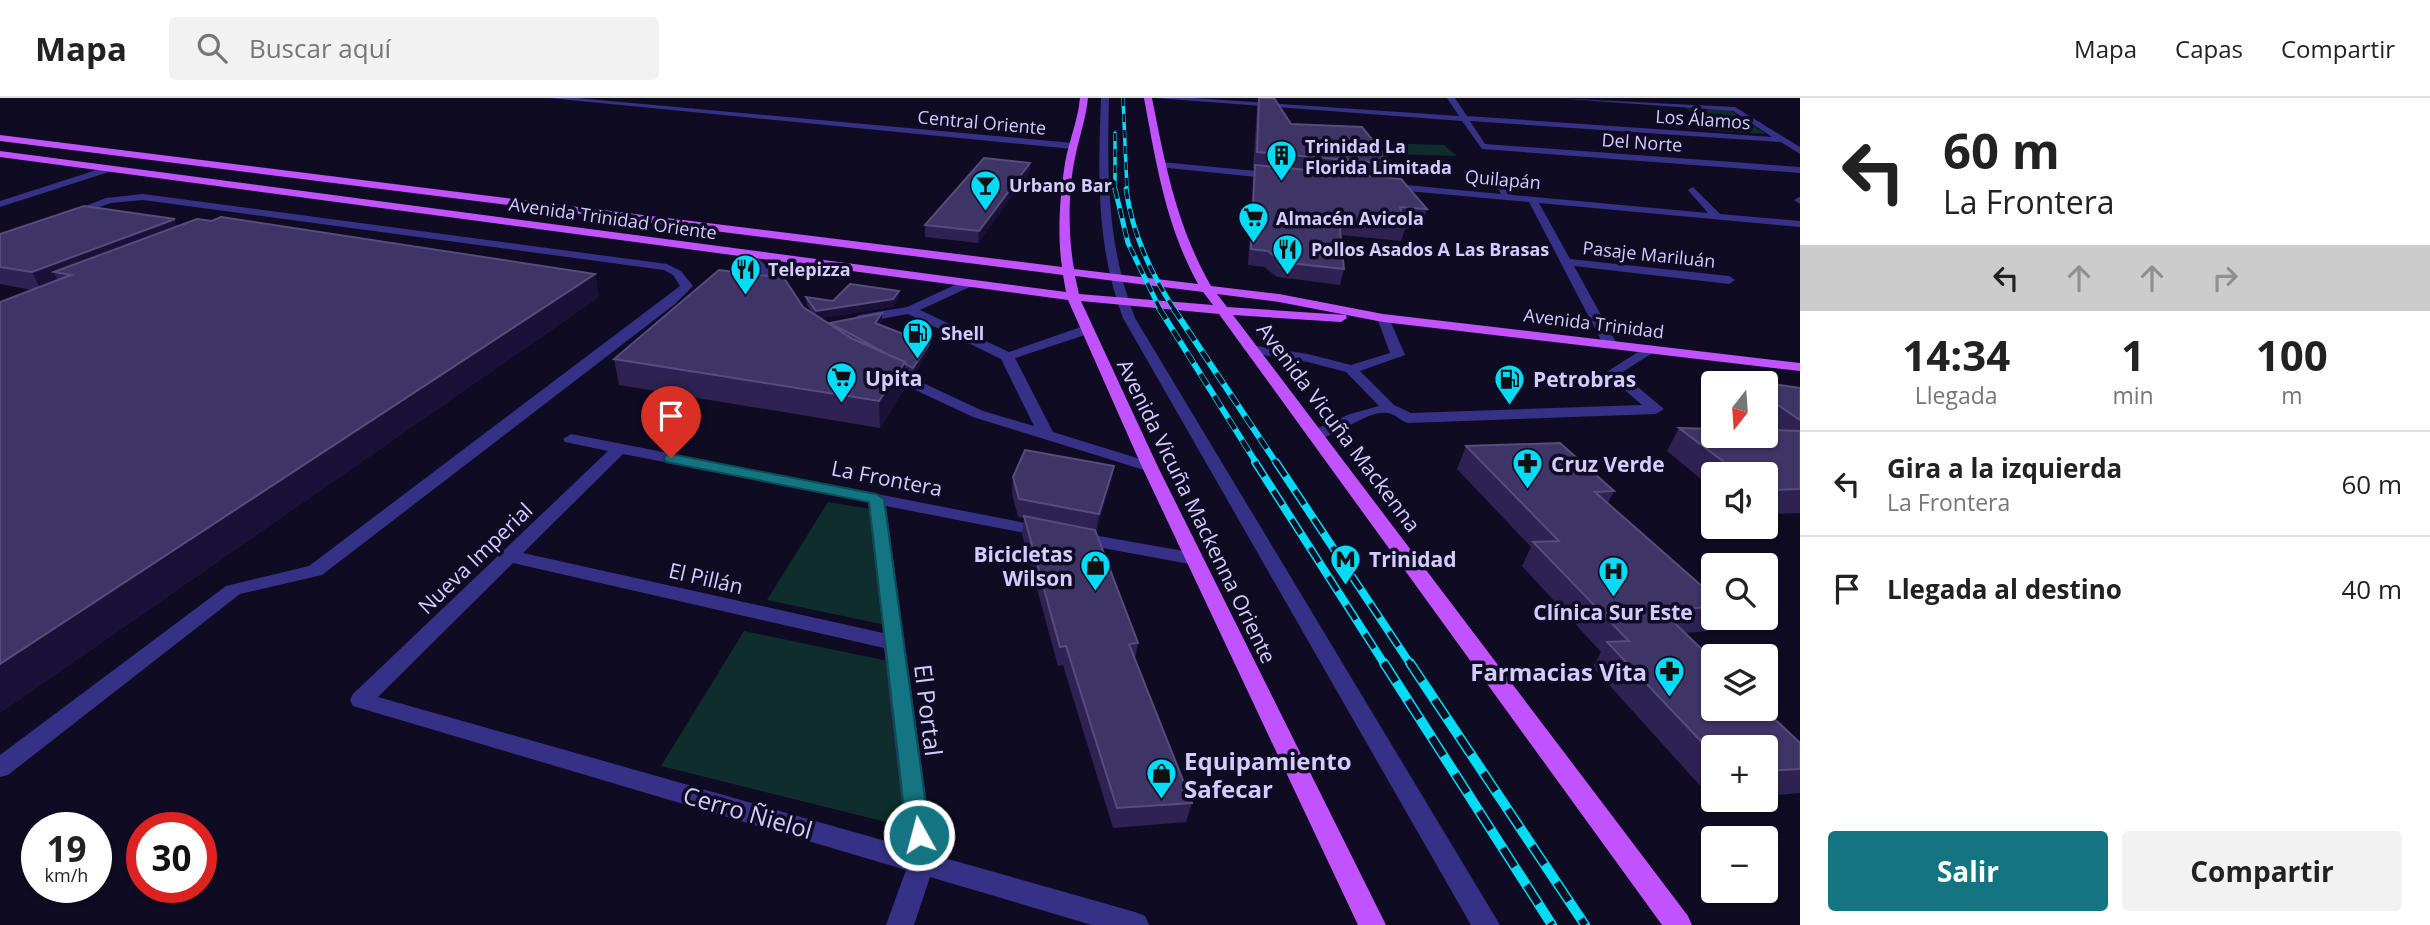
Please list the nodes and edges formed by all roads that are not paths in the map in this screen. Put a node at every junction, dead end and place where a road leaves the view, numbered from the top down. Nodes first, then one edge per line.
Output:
1 (553, 98) edge
2 (1084, 98) edge
3 (1105, 98) edge
4 (1148, 98) edge
5 (1160, 98) edge
6 (1451, 98) edge
7 (1559, 98) edge
8 (1291, 102) edge
9 (1464, 118) junction
10 (0, 138) edge
11 (1783, 140) junction
12 (1073, 146) junction
13 (1800, 151) edge
14 (0, 154) edge
15 (1161, 165) junction
16 (109, 169) junction
17 (1800, 170) edge
18 (1497, 176) dead end
19 (1291, 177) edge
20 (1373, 185) edge
21 (1693, 190) dead end
22 (1508, 197) junction
23 (1532, 199) junction
24 (0, 204) edge
25 (260, 213) junction
26 (1717, 216) junction
27 (61, 217) edge
28 (234, 223) edge
29 (1800, 224) edge
30 (747, 254) junction
31 (1566, 262) junction
32 (1068, 273) junction
33 (1115, 279) junction
34 (1729, 280) dead end
35 (968, 283) junction
36 (1207, 289) junction
37 (1073, 297) junction
38 (1122, 301) junction
39 (799, 306) edge
40 (910, 310) junction
41 (1221, 310) junction
42 (1384, 318) junction
43 (848, 321) edge
44 (1086, 330) junction
45 (1610, 344) junction
46 (1250, 349) junction
47 (1649, 349) junction
48 (1007, 356) junction
49 (872, 364) edge
50 (1800, 367) edge
51 (1351, 369) junction
52 (1389, 408) junction
53 (1315, 435) junction
54 (1047, 436) junction
55 (571, 439) dead end
56 (620, 448) junction
57 (1150, 467) junction
58 (876, 499) junction
59 (509, 556) junction
60 (1195, 559) junction
61 (894, 643) junction
62 (361, 700) joint
63 (0, 768) edge
64 (922, 862) junction
65 (900, 925) edge
66 (1135, 925) edge
67 (1373, 925) edge
68 (1486, 925) edge
69 (1678, 925) edge

1 - 12 street, Central Oriente
2 - 12 main road, Avenida Vicuña Mackenna Oriente
3 - 33 street
4 - 15 main road, Avenida Vicuña Mackenna
5 - 8 street, Los Álamos
6 - 9 street
7 - 11 street
8 - 9 street, Los Álamos
9 - 11 street, Los Álamos
9 - 17 street, Del Norte
10 - 32 main road, Avenida Trinidad Oriente
11 - 13 street
12 - 32 main road, Avenida Vicuña Mackenna Oriente
14 - 16 main road, Avenida Trinidad Oriente
15 - 19 street
15 - 36 main road, Avenida Vicuña Mackenna
16 - 24 street
16 - 30 main road, Avenida Trinidad Oriente
18 - 22 street
20 - 22 street, Quilapán
21 - 26 street
22 - 23 street, Quilapán
23 - 26 street, Quilapán
23 - 31 street
25 - 27 street
25 - 28 street
25 - 63 street
26 - 29 street, Quilapán
30 - 35 main road, Avenida Trinidad Oriente
30 - 39 street
31 - 34 street, Pasaje Mariluán
31 - 45 street
32 - 33 main road, Avenida Trinidad Oriente
32 - 37 main road, Avenida Vicuña Mackenna Oriente
33 - 36 main road, Avenida Trinidad Oriente
33 - 38 street
35 - 37 main road, Avenida Trinidad Oriente
35 - 40 street
36 - 41 main road, Avenida Vicuña Mackenna
36 - 42 main road, Avenida Trinidad
37 - 38 main road, Avenida Trinidad Oriente
37 - 44 main road, Avenida Vicuña Mackenna Oriente
38 - 41 main road, Avenida Trinidad Oriente
38 - 68 street
40 - 43 street
40 - 48 street
41 - 42 main road, Avenida Trinidad
41 - 46 main road, Avenida Vicuña Mackenna
42 - 45 main road, Avenida Trinidad
42 - 51 street
44 - 48 street
44 - 57 main road, Avenida Vicuña Mackenna Oriente
45 - 47 main road, Avenida Trinidad
46 - 51 street
46 - 53 main road, Avenida Vicuña Mackenna
47 - 50 main road, Avenida Trinidad
47 - 52 street
48 - 54 street
49 - 54 street
51 - 52 street
52 - 53 street
53 - 69 main road, Avenida Vicuña Mackenna
54 - 57 street
55 - 56 street, La Frontera
56 - 58 street, La Frontera
56 - 59 street, Nueva Imperial
57 - 60 main road, Avenida Vicuña Mackenna Oriente
58 - 60 street, La Frontera
58 - 61 street, El Portal
59 - 61 street, El Pillán
59 - 62 street, Nueva Imperial
60 - 67 main road, Avenida Vicuña Mackenna Oriente
61 - 64 street, El Portal
62 - 64 street, Cerro Ñielol
64 - 65 street, El Portal
64 - 66 street, Cerro Ñielol

